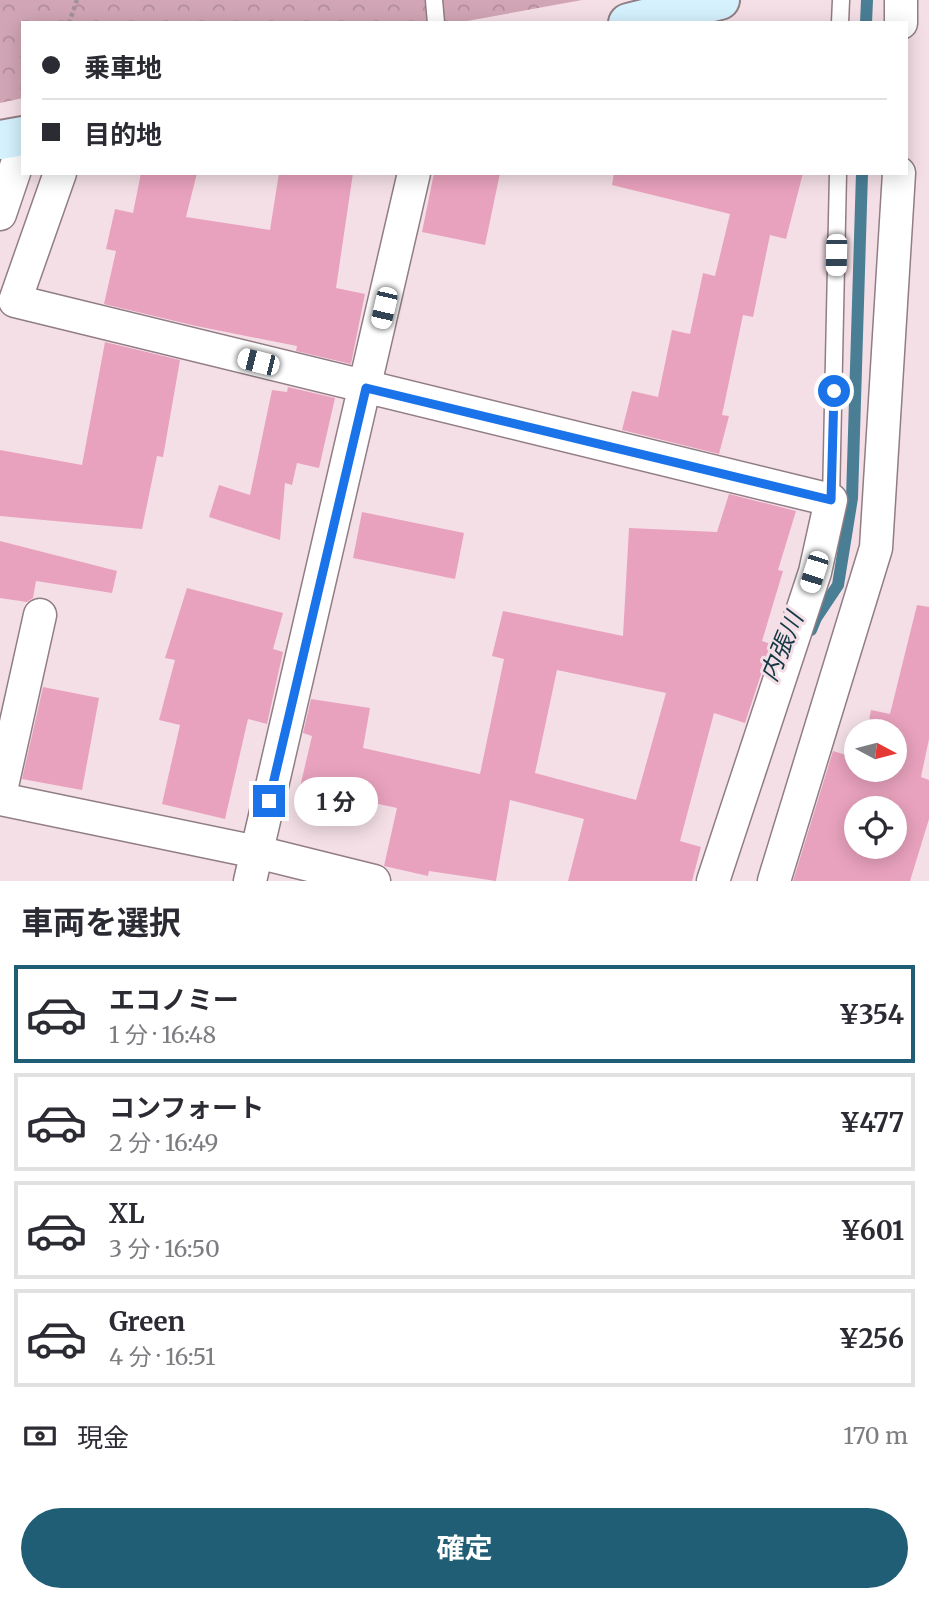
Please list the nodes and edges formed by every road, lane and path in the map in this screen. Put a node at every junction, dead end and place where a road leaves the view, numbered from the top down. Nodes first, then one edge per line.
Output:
1 (77, 0) edge
2 (434, 0) edge
3 (720, 0) edge
4 (841, 0) edge
5 (901, 0) edge
6 (70, 21) edge
7 (436, 21) edge
8 (636, 21) edge
9 (840, 21) edge
10 (901, 21) edge
11 (21, 136) edge
12 (0, 140) edge
13 (21, 152) edge
14 (59, 175) edge
15 (414, 175) edge
16 (838, 175) edge
17 (899, 175) edge
18 (0, 214) edge
19 (366, 388) junction
20 (831, 500) junction
21 (40, 615) dead end
22 (0, 797) edge
23 (253, 867) edge
24 (374, 881) edge
25 (713, 881) edge
26 (774, 881) edge

1 - 6 path
2 - 7 lane
3 - 8 main road
4 - 9 lane
5 - 10 street
11 - 12 main road
13 - 18 street
14 - 19 street
15 - 19 street
16 - 20 lane
17 - 26 street
19 - 20 street
19 - 23 street
20 - 25 street
21 - 22 street
22 - 23 street
23 - 24 street

